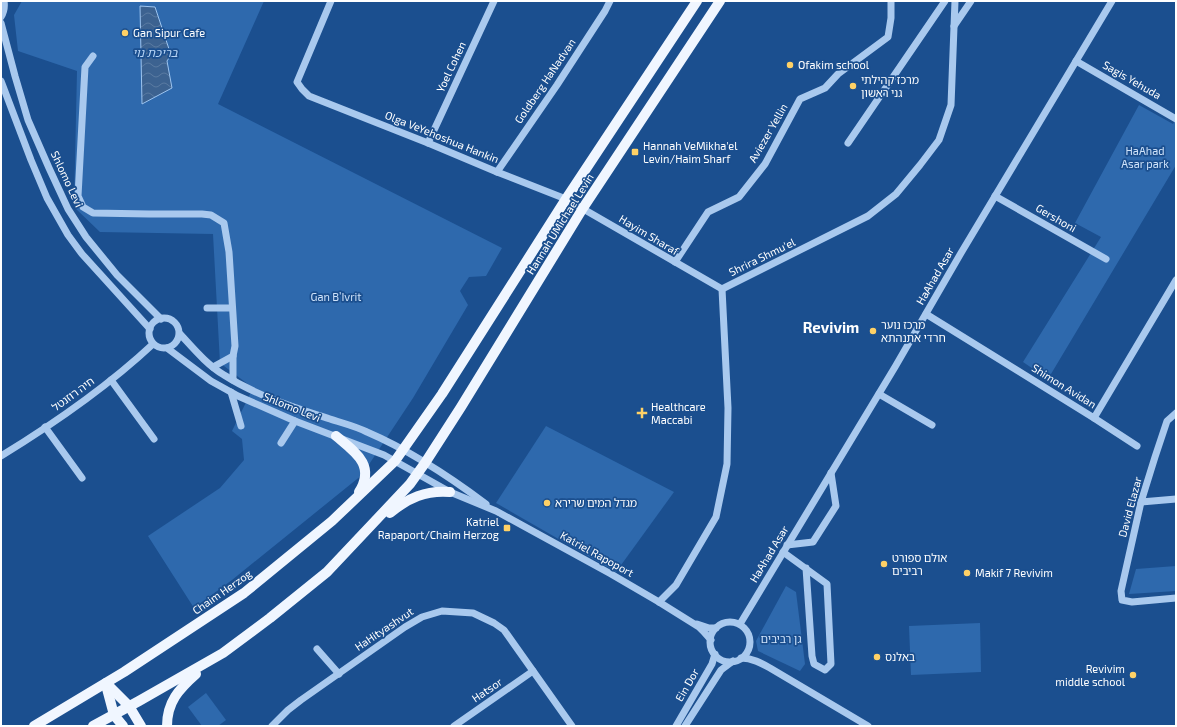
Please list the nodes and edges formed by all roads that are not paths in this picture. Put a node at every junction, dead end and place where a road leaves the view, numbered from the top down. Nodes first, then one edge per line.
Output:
1 (4, 1) edge
2 (330, 1) edge
3 (494, 1) edge
4 (610, 1) edge
5 (697, 1) edge
6 (720, 1) edge
7 (891, 1) edge
8 (945, 1) edge
9 (955, 1) edge
10 (971, 1) edge
11 (1112, 1) edge
12 (1, 17) edge
13 (1, 23) edge
14 (954, 27) junction
15 (93, 56) dead end
16 (1076, 60) junction
17 (1, 81) edge
18 (1176, 119) edge
19 (428, 143) junction
20 (848, 143) dead end
21 (497, 172) junction
22 (995, 196) junction
23 (566, 199) junction
24 (583, 208) junction
25 (1106, 259) dead end
26 (675, 262) junction
27 (1176, 280) edge
28 (722, 289) junction
29 (208, 308) dead end
30 (232, 308) junction
31 (926, 314) junction
32 (161, 319) junction
33 (150, 329) junction
34 (180, 334) junction
35 (153, 344) junction
36 (167, 348) junction
37 (233, 356) junction
38 (213, 367) junction
39 (111, 380) junction
40 (233, 380) junction
41 (231, 392) junction
42 (879, 394) junction
43 (1176, 413) edge
44 (1094, 418) junction
45 (295, 421) junction
46 (932, 425) dead end
47 (241, 426) dead end
48 (46, 427) junction
49 (336, 436) junction
50 (154, 439) dead end
51 (280, 443) dead end
52 (1137, 446) dead end
53 (402, 449) junction
54 (1, 456) edge
55 (395, 461) junction
56 (425, 463) junction
57 (831, 473) junction
58 (418, 474) junction
59 (82, 478) dead end
60 (450, 492) junction
61 (356, 499) junction
62 (1176, 499) edge
63 (1141, 502) junction
64 (496, 511) junction
65 (355, 542) junction
66 (785, 549) junction
67 (806, 568) junction
68 (1176, 598) edge
69 (659, 602) junction
70 (686, 619) junction
71 (740, 624) junction
72 (716, 628) junction
73 (711, 640) junction
74 (749, 648) junction
75 (317, 649) dead end
76 (223, 653) junction
77 (714, 654) junction
78 (741, 658) junction
79 (733, 662) junction
80 (762, 664) junction
81 (533, 671) junction
82 (339, 674) junction
83 (106, 683) junction
84 (129, 706) junction
85 (114, 715) junction
86 (34, 726) edge
87 (93, 726) edge
88 (123, 726) edge
89 (141, 726) edge
90 (167, 726) edge
91 (272, 726) edge
92 (454, 726) edge
93 (572, 726) edge
94 (676, 726) edge
95 (685, 726) edge
96 (868, 726) edge

1 - 12 street
2 - 19 street, Olga VeYehoshua Hankin
3 - 19 street, Yoel Cohen
4 - 21 street, Goldberg HaNadvan
5 - 23 main road, Hannah UMichael Levin
6 - 24 main road, Hannah UMichael Levin
7 - 26 street, Aviezer Yellin
8 - 20 street
9 - 14 street, Shrira Shmu'el
10 - 14 street
11 - 16 street, HaAhad Asar
13 - 32 street, Shlomo Levi
14 - 28 street, Shrira Shmu'el
15 - 30 street
16 - 18 street, Sagis Yehuda
16 - 22 street, HaAhad Asar
17 - 33 street
19 - 21 street, Olga VeYehoshua Hankin
21 - 23 street, Olga VeYehoshua Hankin
22 - 25 street, Gershoni
22 - 31 street, HaAhad Asar
23 - 24 street, Hayim Sharaf
23 - 53 main road, Hannah UMichael Levin
24 - 26 street, Hayim Sharaf
24 - 56 main road, Hannah UMichael Levin
26 - 28 street, Hayim Sharaf
27 - 44 street, Shimon Avidan
28 - 69 street, Shrira Shmu'el
29 - 30 street
30 - 37 street
31 - 42 street, HaAhad Asar
31 - 44 street, Shimon Avidan
32 - 33 street
32 - 34 street
33 - 35 street
34 - 36 street
34 - 38 street, Shlomo Levi
35 - 36 street
35 - 39 street, חיה רוזנטל
36 - 41 street, Shlomo Levi
37 - 38 street
37 - 40 street
38 - 40 street, Shlomo Levi
39 - 48 street, חיה רוזנטל
39 - 50 street
40 - 53 street, Shlomo Levi
41 - 45 street, Shlomo Levi
41 - 47 street
42 - 46 street
42 - 57 street, HaAhad Asar
43 - 63 street, David Elazar
44 - 52 street
45 - 49 street, Shlomo Levi
45 - 51 street
48 - 54 street, חיה רוזנטל
48 - 59 street
49 - 55 street, Shlomo Levi
49 - 61 main road
53 - 55 main road, Chaim Herzog
53 - 56 street, Katriel Rapoport
55 - 58 street, Katriel Rapoport
55 - 61 main road, Chaim Herzog
56 - 58 main road
56 - 64 street, Katriel Rapoport
57 - 66 street, HaAhad Asar
57 - 66 street
58 - 60 street, Katriel Rapoport
58 - 65 main road
60 - 64 street, Katriel Rapoport
60 - 65 main road
61 - 83 main road, Chaim Herzog
62 - 63 street
63 - 68 street, David Elazar
64 - 69 street, Katriel Rapoport
65 - 76 main road
66 - 67 street
66 - 71 street, HaAhad Asar
67 - 67 street
69 - 70 street, Katriel Rapoport
70 - 72 street, Katriel Rapoport
70 - 73 street, Katriel Rapoport
71 - 72 street
71 - 74 street
72 - 73 street
73 - 77 street
74 - 78 street
74 - 80 street
75 - 82 street
76 - 84 main road
76 - 90 main road
77 - 79 street
77 - 94 street, Ein Dor
78 - 79 street
78 - 80 street
79 - 95 street, Ein Dor
80 - 96 street
81 - 82 street, HaHityashvut
81 - 92 street, Hatsor
81 - 93 street, HaHityashvut
82 - 91 street, HaHityashvut
83 - 84 main road
83 - 85 main road
83 - 86 main road, Chaim Herzog
84 - 85 main road
84 - 89 main road
85 - 87 main road
85 - 88 main road

